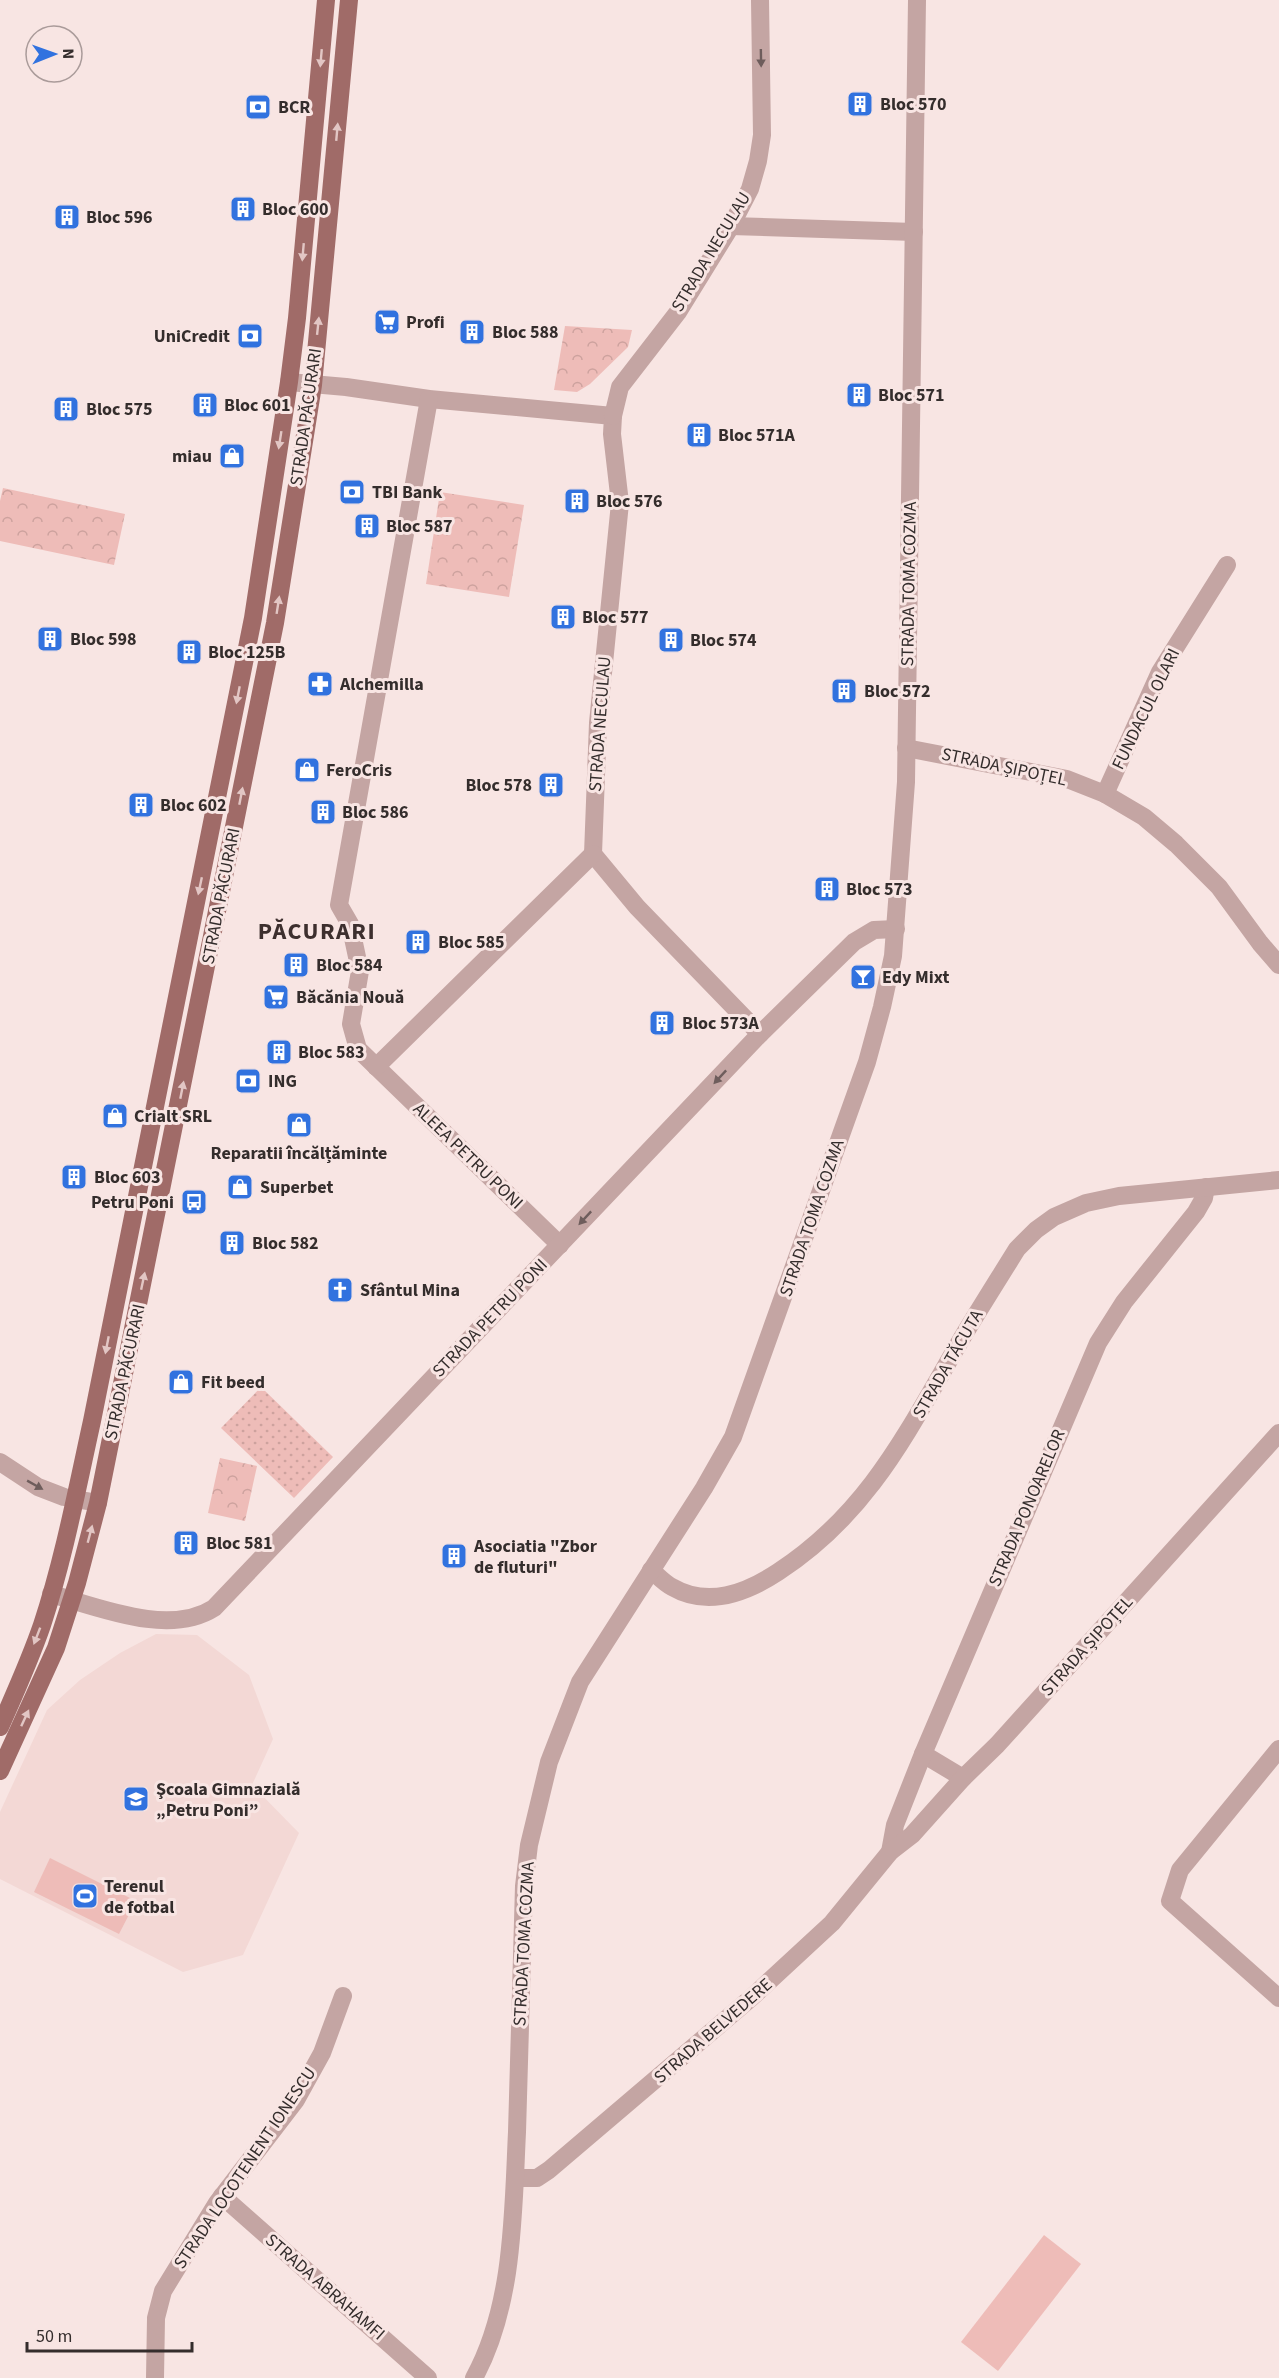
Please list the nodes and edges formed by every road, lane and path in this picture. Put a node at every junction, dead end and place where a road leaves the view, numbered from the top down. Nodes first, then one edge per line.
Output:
1 (326, 0) edge
2 (349, 0) edge
3 (760, 0) edge
4 (917, 0) edge
5 (730, 225) junction
6 (914, 232) junction
7 (289, 382) junction
8 (313, 384) junction
9 (429, 399) junction
10 (613, 416) junction
11 (1227, 565) dead end
12 (906, 748) junction
13 (1105, 794) junction
14 (593, 854) junction
15 (896, 929) junction
16 (1279, 965) edge
17 (760, 1034) junction
18 (376, 1067) junction
19 (1279, 1180) edge
20 (1206, 1187) junction
21 (560, 1245) junction
22 (1279, 1433) edge
23 (0, 1462) edge
24 (75, 1499) junction
25 (98, 1503) junction
26 (651, 1570) junction
27 (51, 1594) junction
28 (72, 1600) junction
29 (0, 1726) edge
30 (1279, 1749) edge
31 (923, 1754) junction
32 (0, 1771) edge
33 (963, 1778) junction
34 (890, 1852) junction
35 (343, 1996) dead end
36 (1279, 1998) edge
37 (515, 2178) junction
38 (222, 2196) junction
39 (155, 2378) edge
40 (428, 2378) edge
41 (474, 2378) edge

1 -> 7 main road, STRADA PĂCURARI
8 -> 2 main road, STRADA PĂCURARI
3 -> 5 street, STRADA NECULAU
4 - 6 street, STRADA TOMA COZMA
5 - 6 street
5 - 10 street, STRADA NECULAU
6 - 12 street, STRADA TOMA COZMA
7 - 8 street
7 -> 24 main road, STRADA PĂCURARI
8 - 9 street
25 -> 8 main road, STRADA PĂCURARI
9 - 10 street
9 - 18 street, ALEEA PETRU PONI
10 - 14 street, STRADA NECULAU
11 - 13 street, FUNDACUL OLARI
12 - 13 street, STRADA ȘIPOȚEL
12 - 15 street, STRADA TOMA COZMA
13 - 16 street, STRADA ȘIPOȚEL
14 - 17 street
14 - 18 street
15 - 17 street, STRADA PETRU PONI
15 - 26 street, STRADA TOMA COZMA
17 -> 21 street, STRADA PETRU PONI
18 - 21 street, ALEEA PETRU PONI
19 - 20 street, STRADA TĂCUTA
20 - 26 street, STRADA TĂCUTA
20 - 31 street, STRADA PONOARELOR
21 - 28 street, STRADA PETRU PONI
22 - 33 street, STRADA ȘIPOȚEL
23 -> 24 street
24 - 25 street
24 - 27 main road, STRADA PĂCURARI
28 -> 25 main road, STRADA PĂCURARI
26 - 37 street, STRADA TOMA COZMA
27 - 28 street, STRADA PETRU PONI
27 -> 29 main road, STRADA PĂCURARI
32 -> 28 main road, STRADA PĂCURARI
30 - 36 street
31 - 33 street
31 - 34 street, STRADA PONOARELOR
33 - 34 street, STRADA ȘIPOȚEL
34 - 37 street, STRADA BELVEDERE
35 - 38 street, STRADA LOCOTENENT IONESCU
37 - 41 street, STRADA TOMA COZMA
38 - 39 street, STRADA LOCOTENENT IONESCU
38 - 40 street, STRADA ABRAHAMFI

